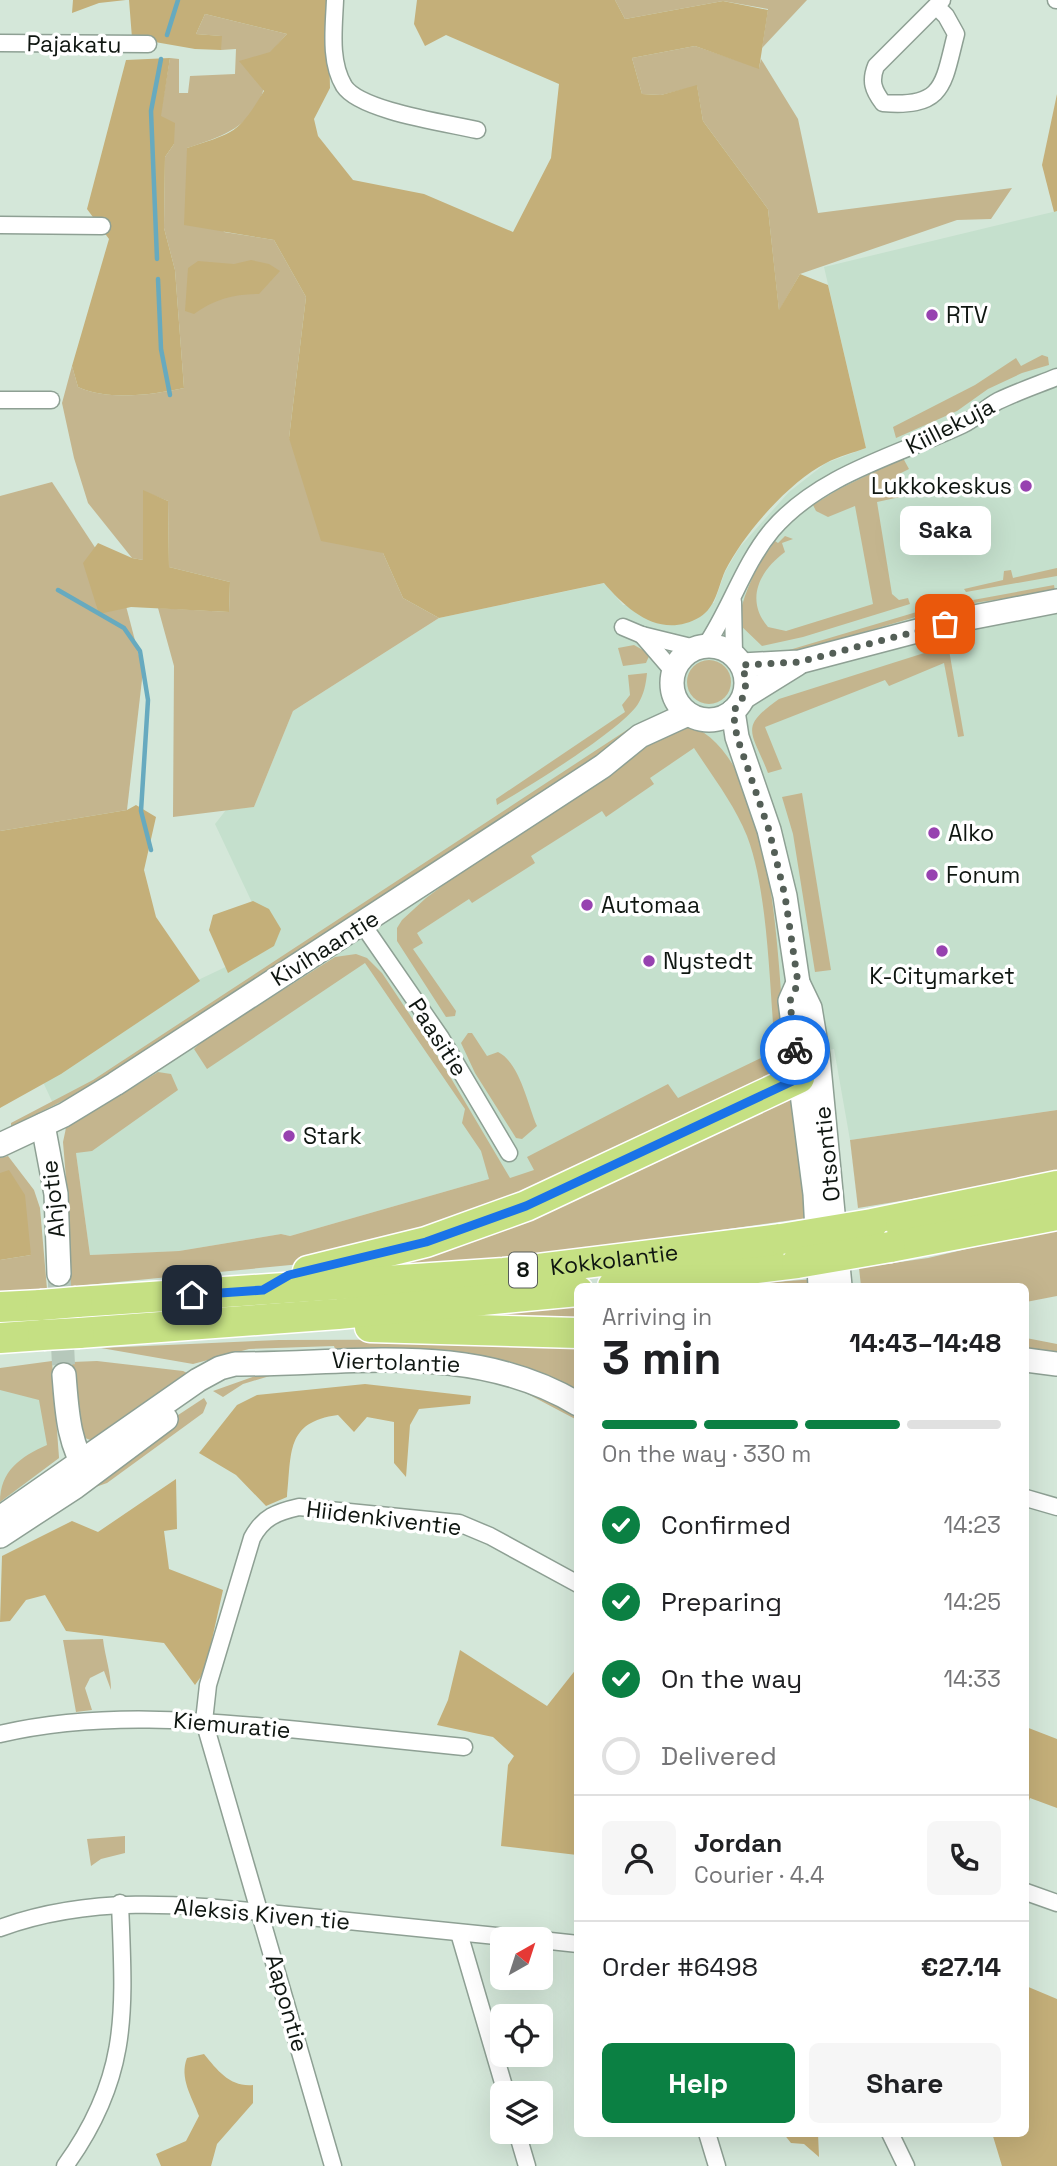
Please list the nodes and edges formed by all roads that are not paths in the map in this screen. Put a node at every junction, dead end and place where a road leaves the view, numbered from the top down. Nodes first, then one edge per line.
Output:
1 (335, 0) edge
2 (939, 3) edge
3 (0, 43) edge
4 (148, 44) dead end
5 (477, 130) dead end
6 (0, 225) edge
7 (102, 226) dead end
8 (1057, 377) edge
9 (0, 400) edge
10 (51, 400) dead end
11 (733, 596) junction
12 (1057, 601) edge
13 (623, 626) dead end
14 (642, 635) junction
15 (700, 647) junction
16 (738, 660) junction
17 (799, 662) junction
18 (673, 679) junction
19 (738, 704) junction
20 (695, 717) junction
21 (640, 736) junction
22 (751, 780) junction
23 (363, 925) junction
24 (809, 1077) junction
25 (43, 1125) junction
26 (0, 1145) edge
27 (509, 1153) dead end
28 (1057, 1186) edge
29 (1057, 1214) edge
30 (881, 1236) junction
31 (789, 1251) junction
32 (59, 1274) tunnel mouth
33 (628, 1283) edge
34 (820, 1283) edge
35 (840, 1283) edge
36 (263, 1290) junction
37 (574, 1290) edge
38 (0, 1307) edge
39 (338, 1314) junction
40 (574, 1333) edge
41 (0, 1338) edge
42 (1029, 1360) edge
43 (1057, 1364) edge
44 (64, 1374) tunnel mouth
45 (574, 1402) edge
46 (85, 1470) junction
47 (1029, 1498) edge
48 (1057, 1507) edge
49 (0, 1518) edge
50 (0, 1536) edge
51 (574, 1582) edge
52 (204, 1721) junction
53 (0, 1734) edge
54 (464, 1747) dead end
55 (1029, 1893) edge
56 (120, 1903) junction
57 (1057, 1903) edge
58 (262, 1913) junction
59 (0, 1928) edge
60 (459, 1933) junction
61 (490, 1936) edge
62 (553, 1941) edge
63 (574, 1944) edge
64 (502, 2081) edge
65 (708, 2137) edge
66 (892, 2137) edge
67 (521, 2144) edge
68 (65, 2166) edge
69 (333, 2166) edge
70 (527, 2166) edge
71 (717, 2166) edge
72 (906, 2166) edge

1 - 5 street
2 - 2 street
3 - 4 street, Pajakatu
6 - 7 street
8 - 11 street, Kiillekuja
9 - 10 street
11 - 15 street, Kiillekuja
11 - 16 street, Kiillekuja
12 - 17 main road
13 - 14 street
14 - 15 street
14 - 18 street
15 - 16 main road
15 - 18 main road
16 - 17 main road
16 - 19 main road
17 - 19 main road
18 - 20 main road
18 - 21 main road, Kivihaantie
19 - 20 main road
19 - 22 main road, Otsontie
20 - 21 main road, Kivihaantie
20 - 22 main road, Otsontie
21 - 23 main road, Kivihaantie
22 - 24 main road, Otsontie
23 - 25 main road, Kivihaantie
23 - 27 street, Paasitie
24 - 34 main road, Otsontie
24 - 35 main road, Otsontie
24 - 36 highway
25 - 26 main road, Kivihaantie
25 - 32 main road, Ahjotie
28 - 30 highway, Kokkolantie / 8
29 - 30 highway, Kokkolantie / 8
30 - 31 highway, Kokkolantie / 8, bridge
31 - 33 highway, Kokkolantie / 8
31 - 36 highway, Kokkolantie / 8
36 - 38 highway, Kokkolantie / 8, bridge
37 - 39 highway, Kokkolantie / 8
39 - 40 highway
39 - 41 highway, Kokkolantie / 8, bridge
42 - 43 main road
44 - 46 main road
45 - 46 main road, Viertolantie
46 - 49 main road
46 - 50 main road
47 - 48 street
51 - 52 street, Hiidenkiventie
52 - 53 street, Kiemuratie
52 - 54 street, Kiemuratie
52 - 58 street, Aapontie
55 - 57 street
56 - 58 street, Aleksis Kiven tie
56 - 59 street, Aleksis Kiven tie
56 - 68 street
58 - 60 street, Aleksis Kiven tie
58 - 69 street, Aapontie
60 - 61 street, Aleksis Kiven tie
60 - 64 street
62 - 63 street
65 - 71 street
66 - 72 street
67 - 70 street

